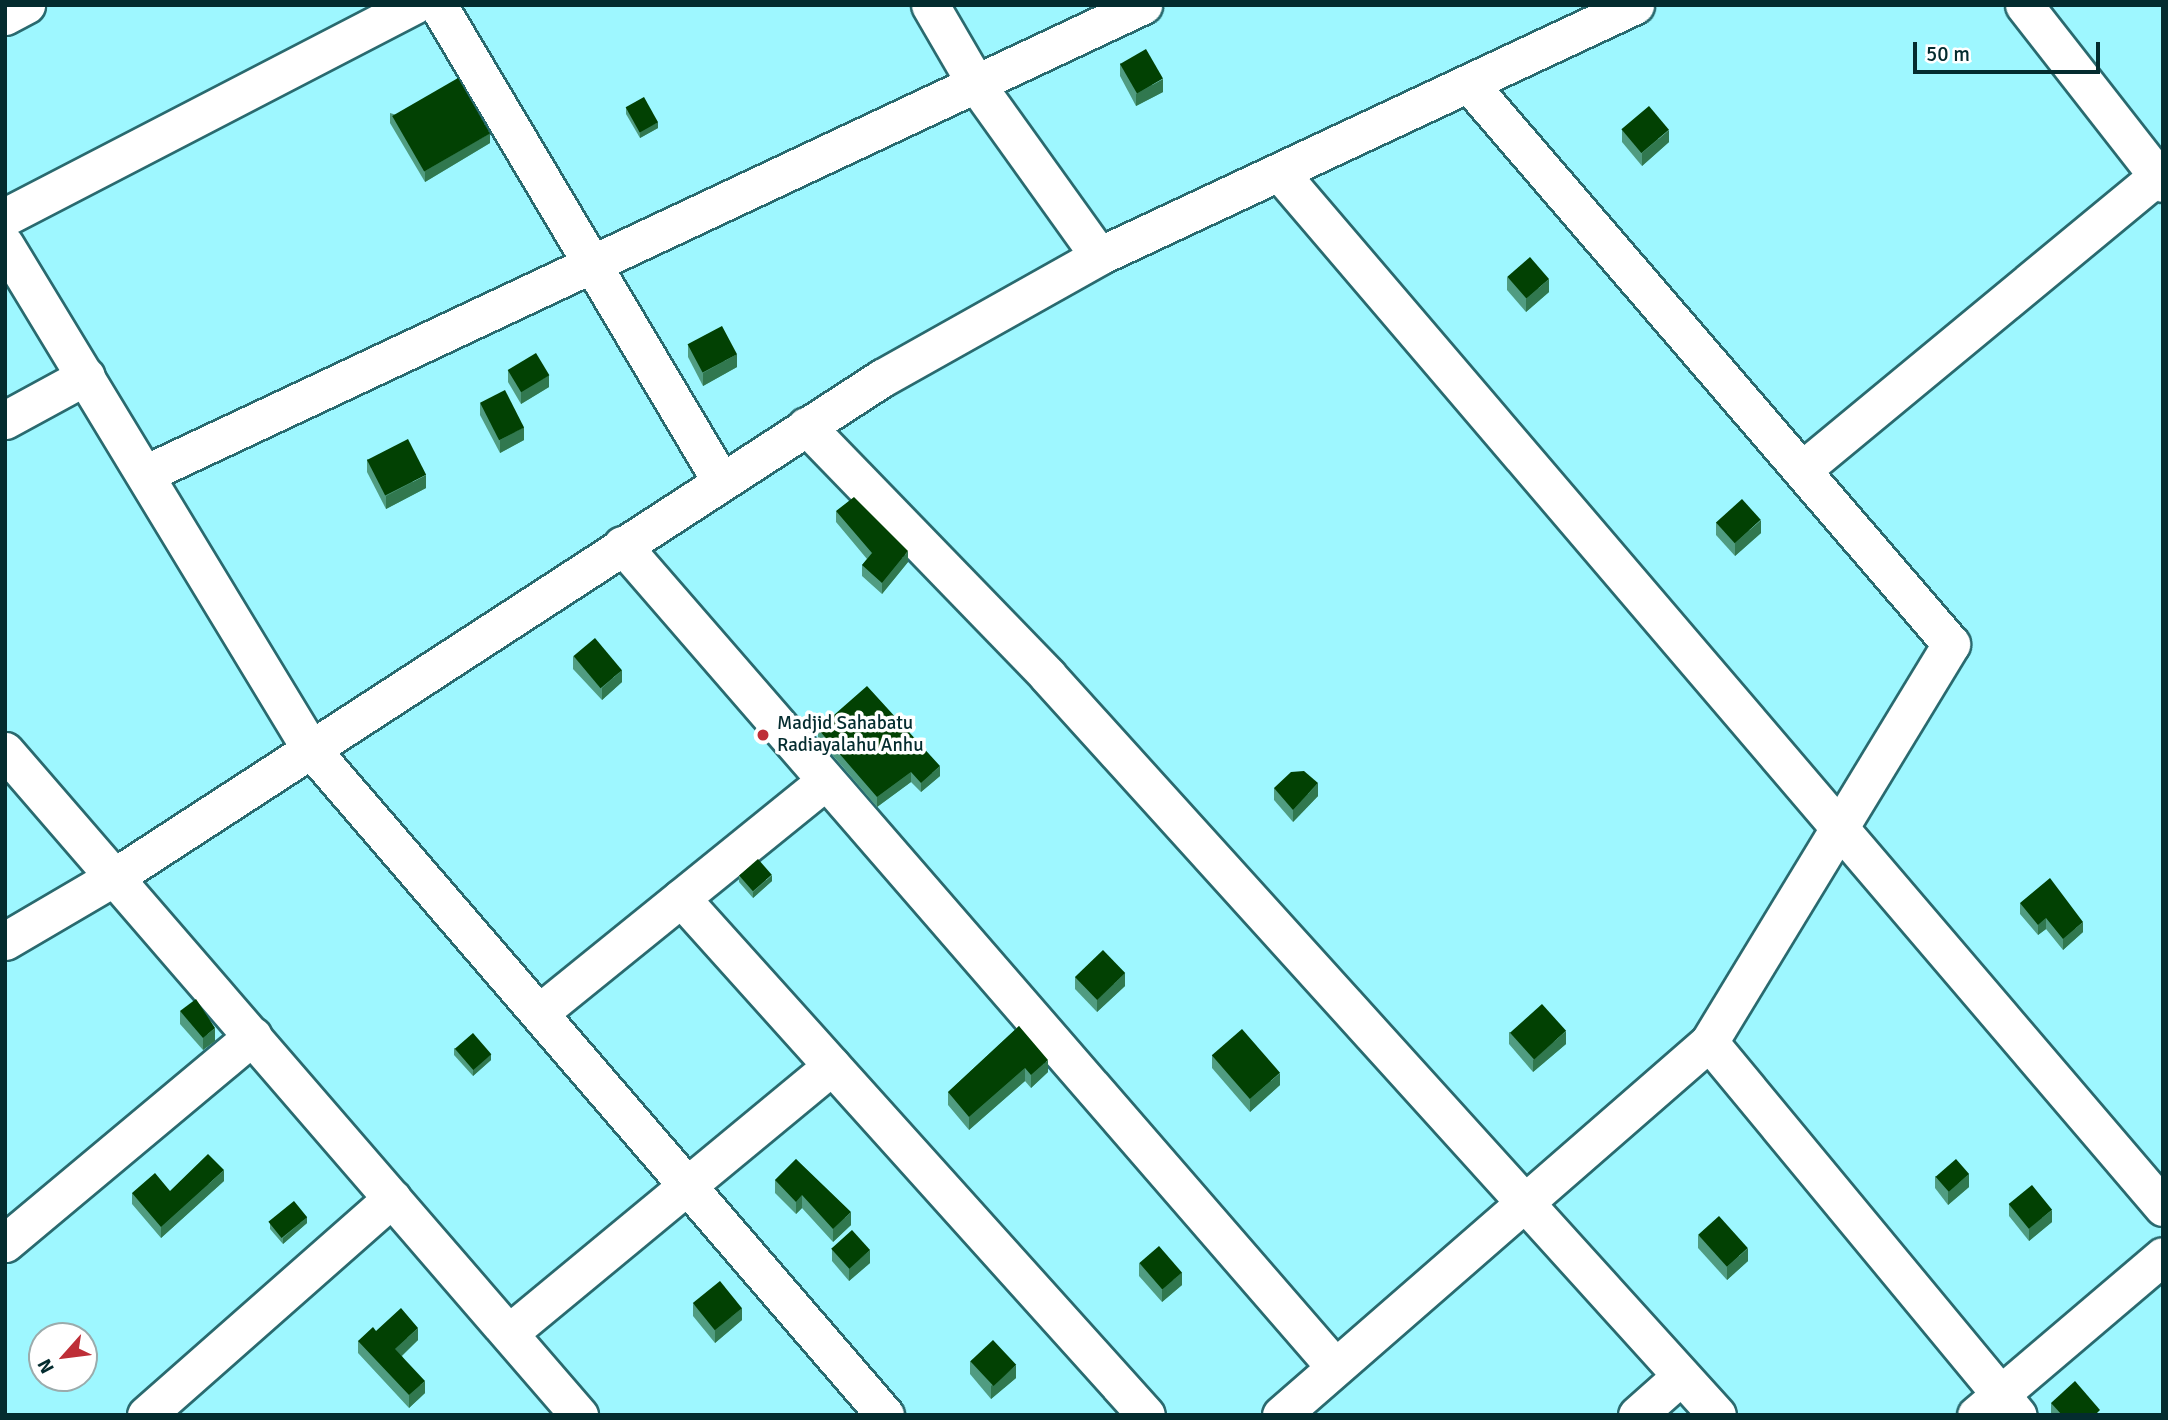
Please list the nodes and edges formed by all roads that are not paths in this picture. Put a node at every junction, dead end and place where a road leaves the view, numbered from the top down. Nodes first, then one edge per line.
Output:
1 (26, 5) edge
2 (414, 5) edge
3 (438, 5) edge
4 (930, 5) edge
5 (1143, 5) edge
6 (1635, 5) edge
7 (2024, 5) edge
8 (5, 16) edge
9 (976, 84) junction
10 (1470, 85) junction
11 (1280, 173) junction
12 (2160, 179) edge
13 (5, 217) edge
14 (5, 245) edge
15 (1099, 256) junction
16 (592, 264) junction
17 (86, 376) junction
18 (5, 420) edge
19 (806, 426) junction
20 (1802, 470) junction
21 (145, 474) junction
22 (721, 481) junction
23 (622, 545) junction
24 (310, 748) junction
25 (5, 751) edge
26 (824, 782) junction
27 (1839, 828) junction
28 (116, 876) junction
29 (681, 898) junction
30 (5, 942) edge
31 (539, 1013) junction
32 (253, 1036) junction
33 (1709, 1042) junction
34 (832, 1066) junction
35 (688, 1186) junction
36 (392, 1198) junction
37 (1525, 1200) junction
38 (2163, 1206) edge
39 (5, 1242) edge
40 (2163, 1256) edge
41 (509, 1333) junction
42 (1335, 1367) junction
43 (1681, 1376) junction
44 (1998, 1408) edge
45 (164, 1409) edge
46 (579, 1415) edge
47 (885, 1415) edge
48 (1146, 1415) edge
49 (1281, 1415) edge
50 (1637, 1415) edge
51 (1717, 1415) edge

1 - 8 street
2 - 13 street
3 - 16 street
4 - 9 street
5 - 9 street
6 - 10 street
7 - 12 street
9 - 15 street
9 - 16 street
10 - 11 street
10 - 20 street
11 - 15 street
11 - 27 street
12 - 20 street
14 - 17 street
15 - 19 street
16 - 21 street
16 - 22 street
17 - 18 street
17 - 21 street
19 - 22 street
19 - 37 street
20 - 27 street
21 - 24 street
22 - 23 street
23 - 24 street
23 - 26 street
24 - 28 street
24 - 31 street
25 - 28 street
26 - 29 street
26 - 42 street
27 - 33 street
27 - 38 street
28 - 30 street
28 - 32 street
29 - 31 street
29 - 34 street
31 - 35 street
32 - 36 street
32 - 39 street
33 - 37 street
33 - 44 street
34 - 35 street
34 - 48 street
35 - 41 street
35 - 47 street
36 - 41 street
36 - 45 street
37 - 42 street
37 - 43 street
40 - 44 street
41 - 46 street
42 - 49 street
43 - 50 street
43 - 51 street

